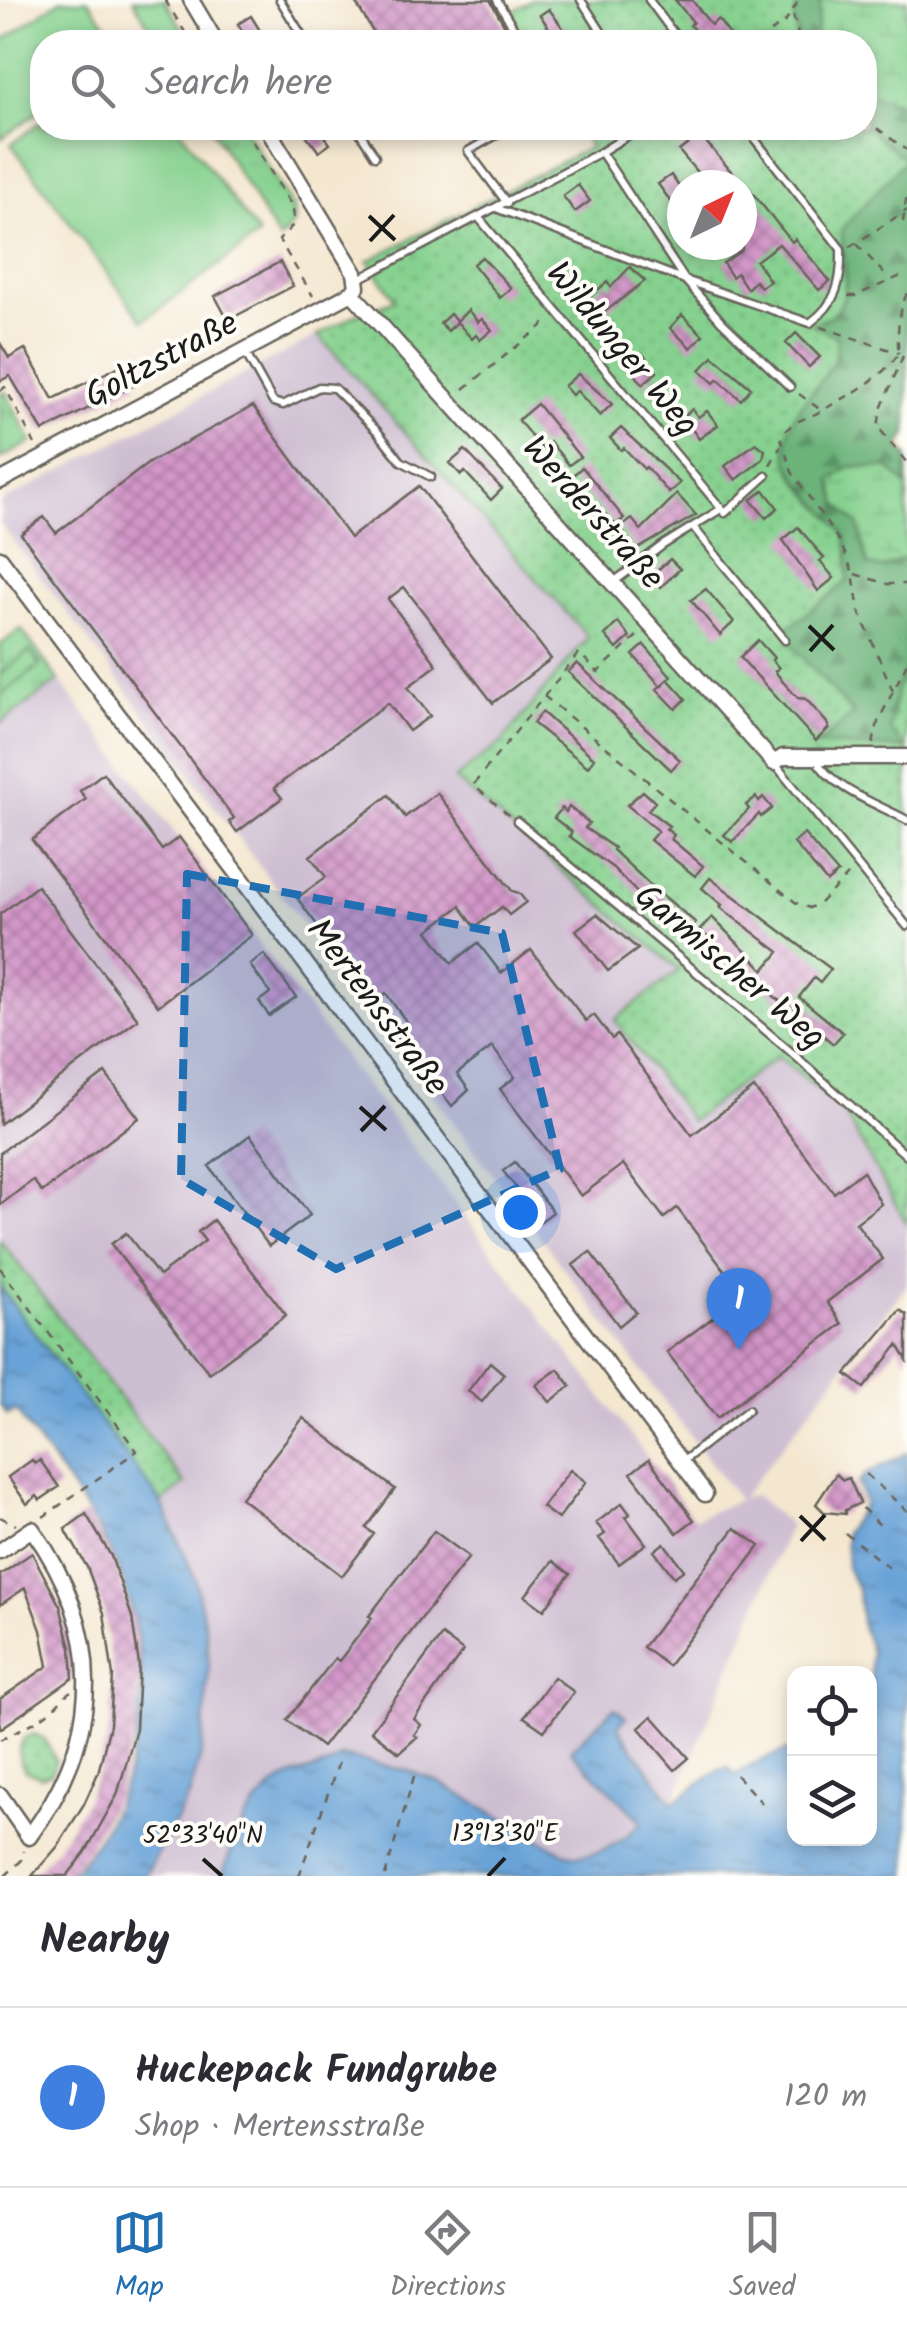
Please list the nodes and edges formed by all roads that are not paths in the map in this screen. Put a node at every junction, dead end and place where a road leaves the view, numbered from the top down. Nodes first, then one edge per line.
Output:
1 (190, 0) edge
2 (280, 0) edge
3 (497, 0) edge
4 (581, 0) edge
5 (649, 0) edge
6 (209, 30) edge
7 (299, 30) edge
8 (515, 30) edge
9 (600, 30) edge
10 (671, 30) edge
11 (274, 140) edge
12 (365, 140) edge
13 (488, 140) edge
14 (620, 140) edge
15 (756, 140) edge
16 (601, 152) junction
17 (375, 156) dead end
18 (508, 203) junction
19 (496, 208) junction
20 (479, 218) junction
21 (685, 280) junction
22 (355, 286) junction
23 (244, 351) junction
24 (790, 387) road end
25 (766, 476) road end
26 (431, 477) dead end
27 (0, 482) edge
28 (723, 511) junction
29 (694, 528) junction
30 (0, 558) edge
31 (614, 582) junction
32 (784, 640) dead end
33 (907, 757) edge
34 (815, 758) junction
35 (774, 764) junction
36 (907, 820) edge
37 (517, 821) road end
38 (907, 926) edge
39 (907, 1156) edge
40 (748, 1410) dead end
41 (681, 1462) junction
42 (705, 1494) dead end
43 (0, 1552) edge
44 (0, 1795) edge

1 - 6 street
2 - 7 lane
3 - 8 lane
4 - 9 lane
5 - 10 lane
11 - 22 street, Werderstraße
12 - 17 lane
13 - 18 lane
14 - 16 lane
15 - 21 lane
16 - 18 lane
16 - 21 lane
18 - 19 lane
19 - 20 lane
19 - 21 lane
20 - 22 lane
20 - 28 lane, Wildunger Weg
21 - 24 lane
22 - 23 street, Goltzstraße
22 - 31 street, Werderstraße
23 - 26 lane
23 - 27 street, Goltzstraße
25 - 28 lane
28 - 29 lane
29 - 31 lane
29 - 32 lane
30 - 41 street, Mertensstraße
31 - 35 street, Werderstraße
33 - 34 street
34 - 35 street
34 - 36 lane
35 - 38 lane, Werderstraße
37 - 39 lane, Garmischer Weg
40 - 41 lane
41 - 42 street, Mertensstraße
43 - 44 street

